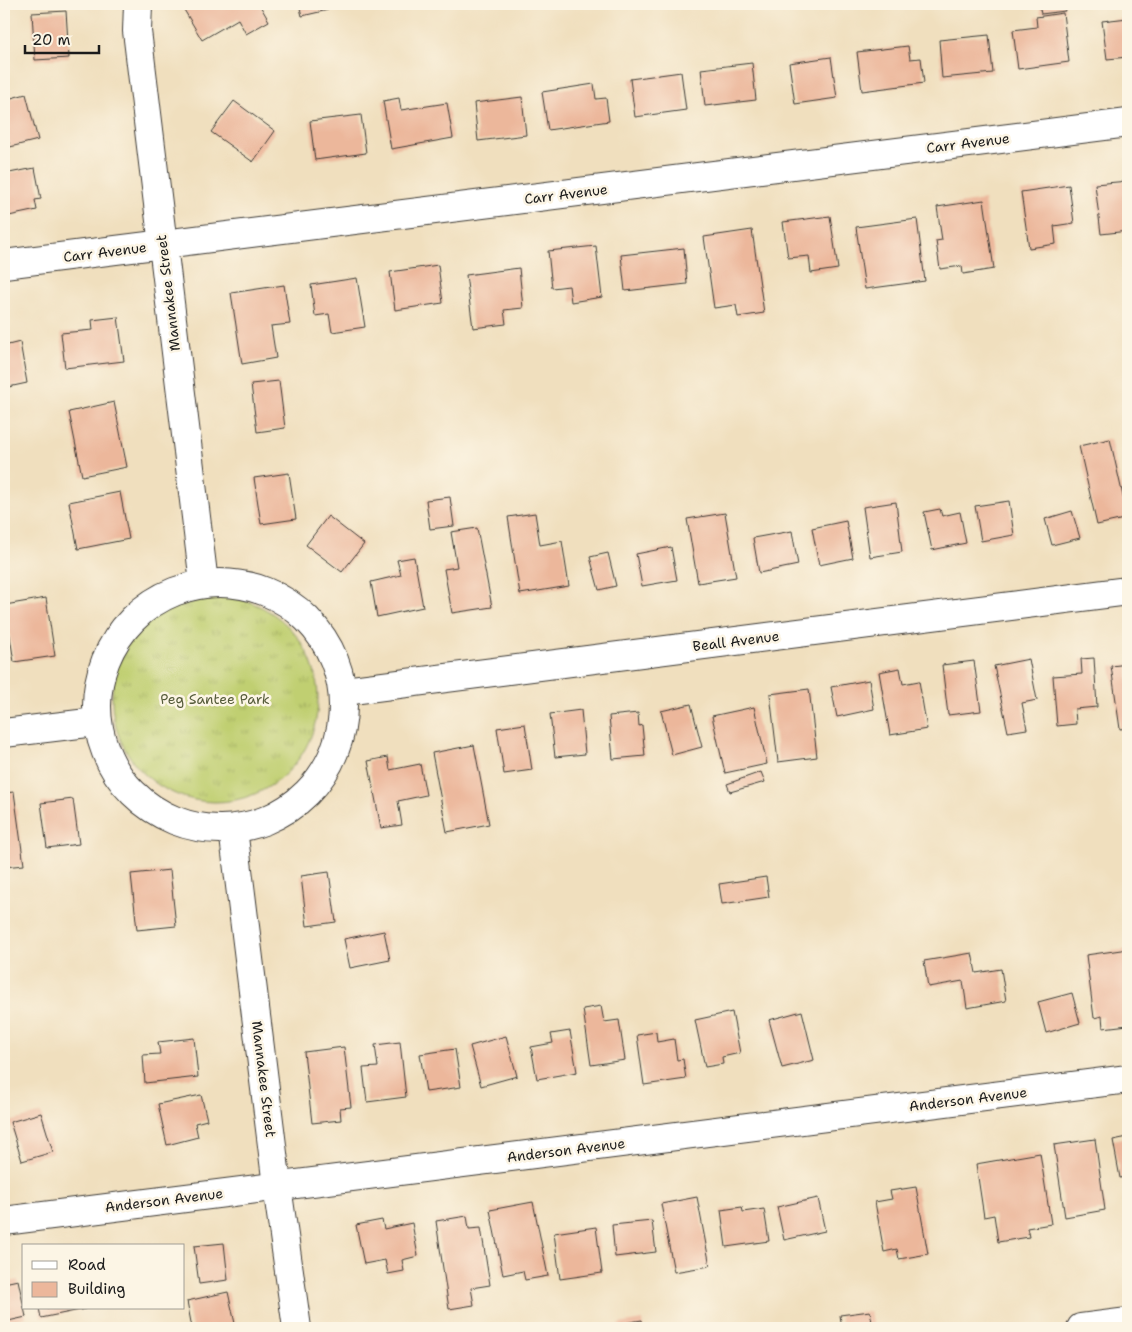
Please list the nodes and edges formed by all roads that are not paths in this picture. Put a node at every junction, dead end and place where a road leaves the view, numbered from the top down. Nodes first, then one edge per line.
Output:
1 (138, 4) edge
2 (1128, 123) edge
3 (162, 245) junction
4 (4, 264) edge
5 (204, 583) junction
6 (1128, 591) edge
7 (344, 692) junction
8 (96, 722) junction
9 (4, 733) edge
10 (233, 829) junction
11 (1128, 1079) edge
12 (277, 1186) junction
13 (4, 1221) edge
14 (1128, 1322) edge
15 (297, 1328) edge
16 (1081, 1328) edge

1 - 3 street, Mannakee Street
2 - 3 street, Carr Avenue
3 - 4 street, Carr Avenue
3 - 5 street, Mannakee Street
5 - 7 street
5 - 8 street
6 - 7 street, Beall Avenue
7 - 10 street
8 - 9 street
8 - 10 street
10 - 12 street, Mannakee Street
11 - 12 street, Anderson Avenue
12 - 13 street, Anderson Avenue
12 - 15 street, Mannakee Street
14 - 16 street

